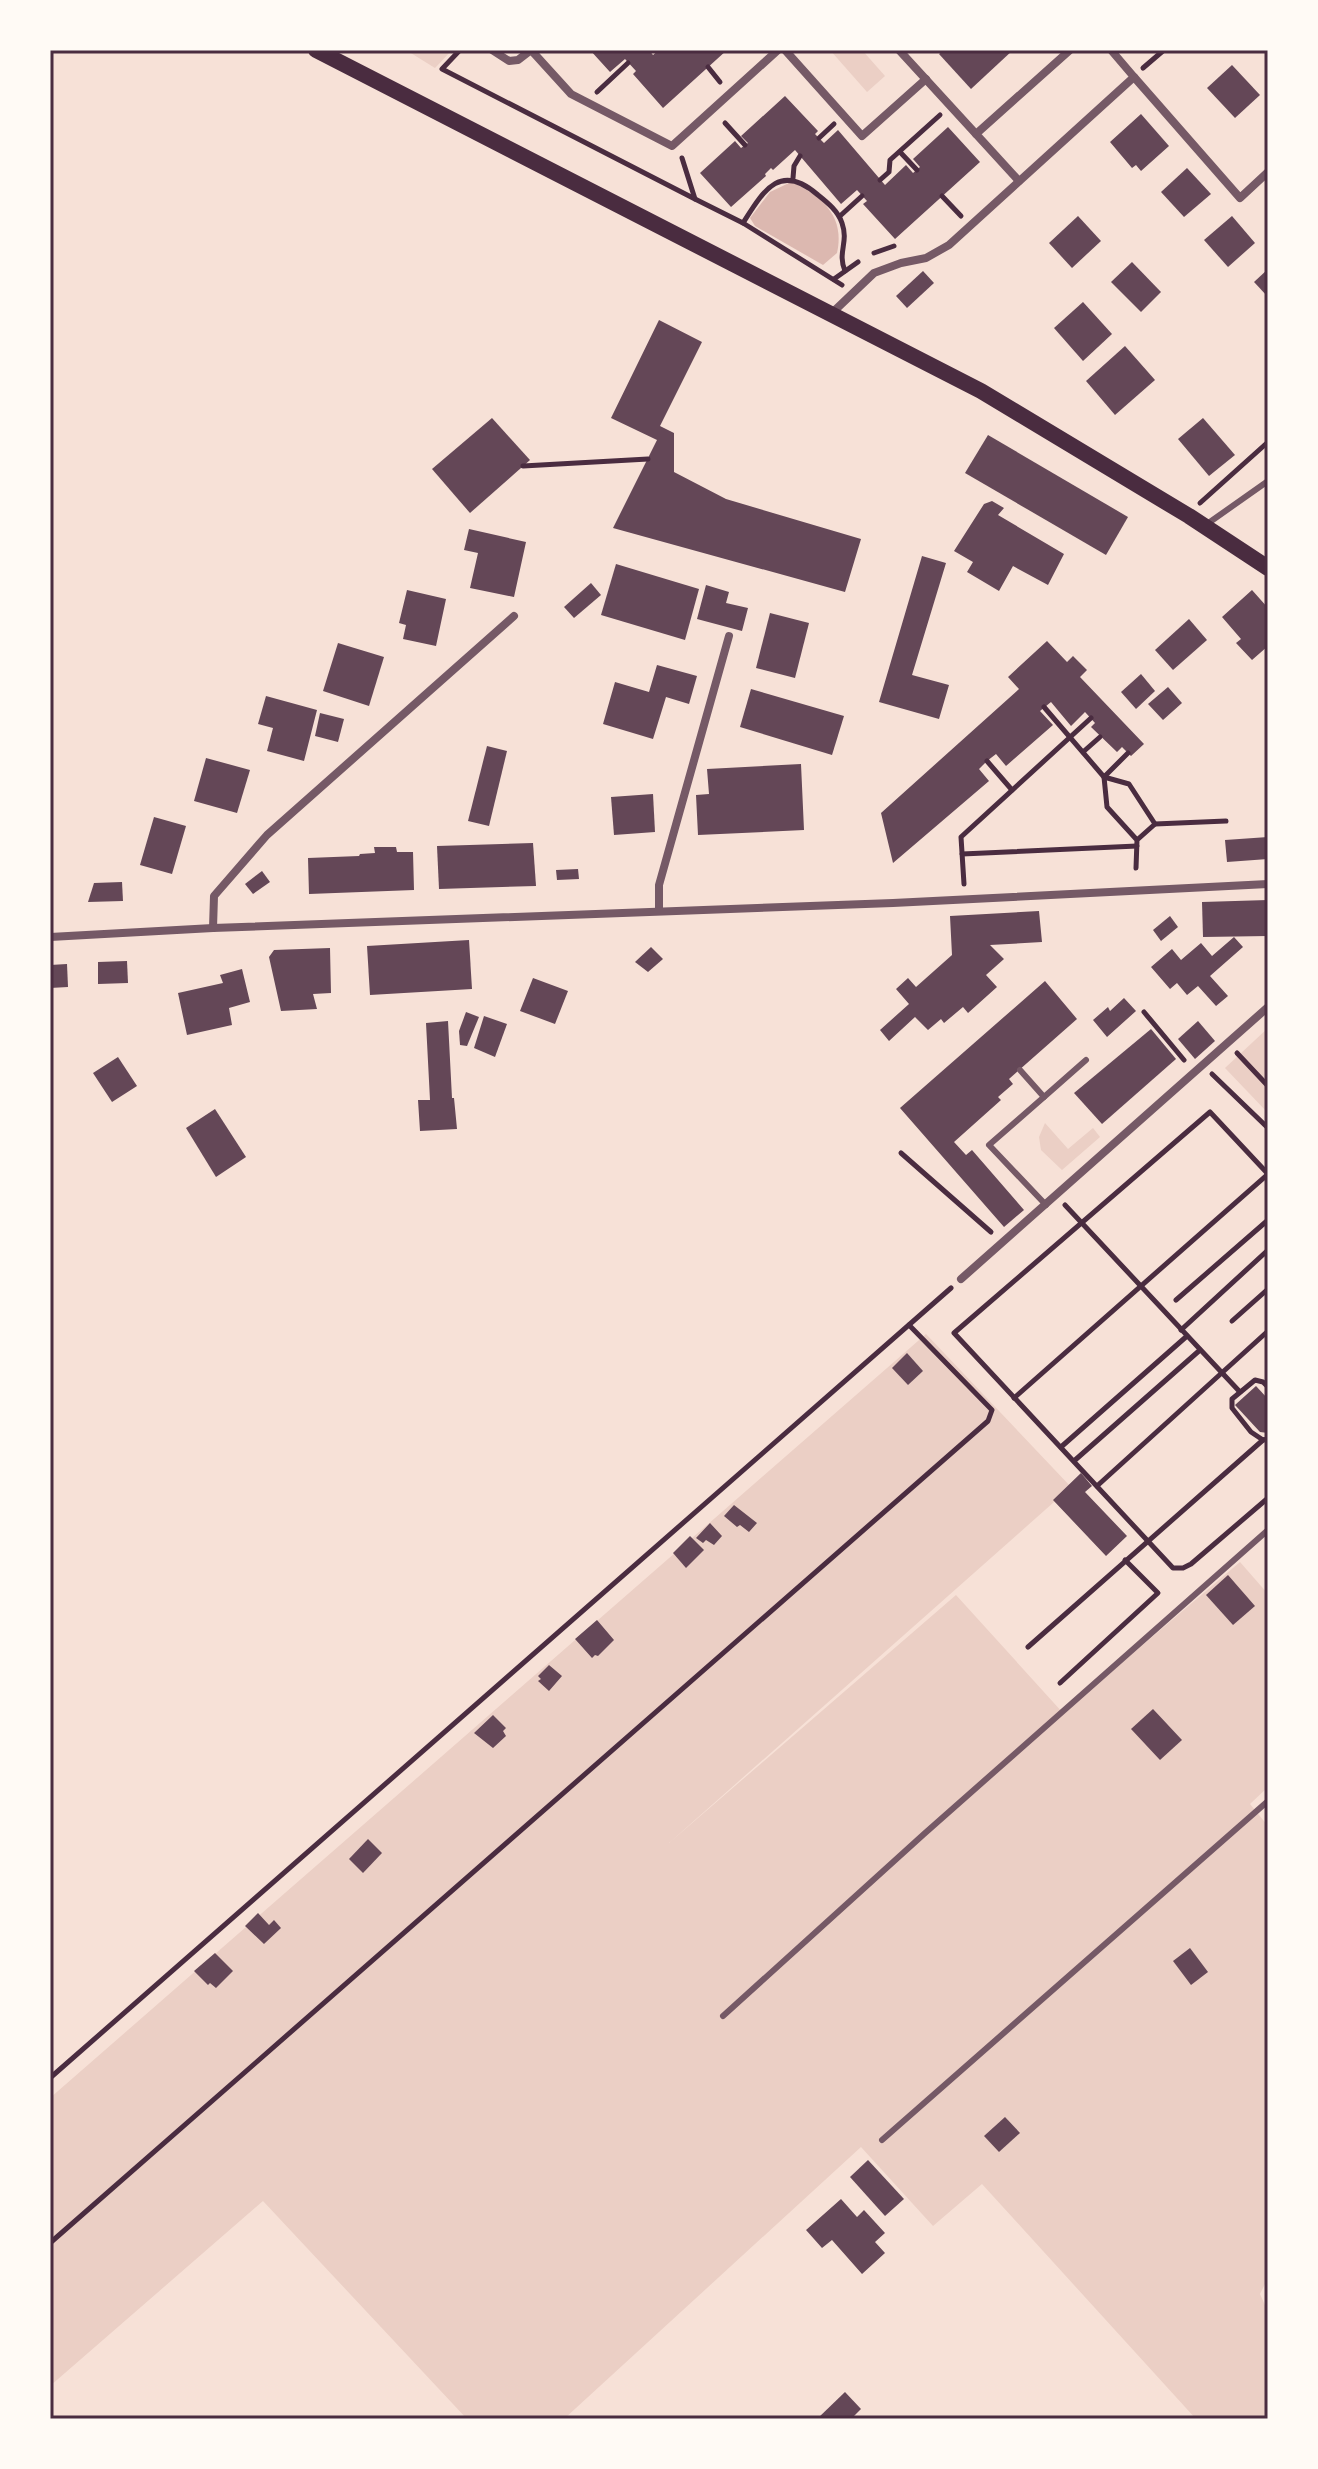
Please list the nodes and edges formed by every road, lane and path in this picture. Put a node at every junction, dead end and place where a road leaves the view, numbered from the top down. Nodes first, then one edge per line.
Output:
1 (316, 50) edge
2 (460, 50) edge
3 (492, 50) edge
4 (531, 50) edge
5 (778, 50) edge
6 (785, 50) edge
7 (899, 50) edge
8 (1070, 50) edge
9 (1111, 50) edge
10 (1164, 50) edge
11 (628, 63) dead end
12 (1134, 77) junction
13 (926, 79) junction
14 (586, 102) junction
15 (950, 106) junction
16 (725, 123) dead end
17 (976, 134) junction
18 (745, 145) dead end
19 (672, 146) junction
20 (900, 152) junction
21 (800, 156) dead end
22 (917, 170) dead end
23 (1268, 172) edge
24 (793, 178) junction
25 (880, 180) dead end
26 (1019, 181) junction
27 (862, 196) dead end
28 (942, 196) dead end
29 (695, 199) junction
30 (840, 216) junction
31 (743, 223) junction
32 (969, 226) junction
33 (845, 271) dead end
34 (853, 293) junction
35 (832, 313) junction
36 (1268, 442) edge
37 (648, 459) dead end
38 (523, 466) dead end
39 (1268, 481) edge
40 (1189, 516) junction
41 (1204, 526) junction
42 (1268, 568) edge
43 (514, 616) dead end
44 (729, 636) dead end
45 (1044, 707) dead end
46 (1091, 718) dead end
47 (1070, 737) junction
48 (1100, 737) dead end
49 (1083, 752) junction
50 (1128, 753) dead end
51 (987, 761) dead end
52 (1104, 777) junction
53 (1012, 790) junction
54 (1226, 821) dead end
55 (1155, 824) junction
56 (1137, 843) junction
57 (962, 854) junction
58 (1136, 868) dead end
59 (964, 875) dead end
60 (1268, 884) edge
61 (659, 910) junction
62 (213, 928) junction
63 (50, 937) edge
64 (1268, 1007) edge
65 (1144, 1012) dead end
66 (1228, 1043) junction
67 (1086, 1060) dead end
68 (1203, 1065) junction
69 (1020, 1070) dead end
70 (1195, 1073) junction
71 (1268, 1086) edge
72 (1044, 1097) junction
73 (1268, 1128) edge
74 (901, 1153) dead end
75 (1268, 1174) edge
76 (1057, 1195) junction
77 (1046, 1205) junction
78 (1268, 1220) edge
79 (1082, 1224) junction
80 (1003, 1242) junction
81 (1268, 1250) edge
82 (961, 1279) joint
83 (1140, 1287) junction
84 (1268, 1289) edge
85 (1176, 1300) dead end
86 (1232, 1321) dead end
87 (909, 1325) junction
88 (1181, 1330) junction
89 (1268, 1331) edge
90 (1187, 1336) junction
91 (1200, 1350) junction
92 (1222, 1373) junction
93 (1266, 1382) edge
94 (1240, 1392) junction
95 (1014, 1398) junction
96 (1266, 1439) edge
97 (1061, 1447) junction
98 (1074, 1461) junction
99 (1097, 1486) junction
100 (1268, 1498) edge
101 (1268, 1530) edge
102 (1147, 1541) junction
103 (1125, 1560) junction
104 (1028, 1647) dead end
105 (1060, 1683) dead end
106 (1268, 1801) edge
107 (723, 2016) dead end
108 (50, 2078) edge
109 (882, 2140) dead end
110 (50, 2243) edge

1 - 35 main road
2 - 29 path
3 - 4 street
4 - 14 street
5 - 19 street
6 - 13 street
7 - 13 street
8 - 17 street
9 - 12 street
10 - 12 path
11 - 14 path
12 - 23 street
12 - 26 street
13 - 15 street
14 - 19 street
15 - 17 street
15 - 20 path
16 - 18 path
17 - 26 street
19 - 29 path
20 - 22 path
20 - 25 path
21 - 24 path
24 - 30 path
24 - 31 path
26 - 32 street
27 - 30 path
28 - 32 path
29 - 31 path
30 - 33 path
31 - 34 path
32 - 34 street
34 - 35 street
35 - 40 main road
36 - 40 path
37 - 38 path
39 - 41 lane
40 - 41 main road
41 - 42 main road
43 - 62 street
44 - 61 street
45 - 47 path
46 - 47 path
47 - 49 path
47 - 53 path
48 - 49 path
49 - 52 path
50 - 52 path
51 - 53 path
52 - 55 path
52 - 56 path
53 - 57 path
54 - 55 path
55 - 56 path
56 - 57 path
56 - 58 path
57 - 59 path
60 - 61 street
61 - 62 street
62 - 63 street
64 - 66 street
65 - 70 path
66 - 68 street
66 - 71 path
67 - 72 lane
68 - 70 street
68 - 73 path
69 - 72 lane
70 - 76 street
72 - 77 lane
74 - 80 path
75 - 79 path
75 - 83 path
76 - 77 street
76 - 79 path
77 - 80 street
78 - 85 path
79 - 83 path
79 - 95 path
80 - 82 street
81 - 88 path
82 - 87 path
83 - 88 path
83 - 95 path
84 - 86 path
87 - 108 path
87 - 110 path
88 - 90 path
89 - 92 path
90 - 91 path
90 - 97 path
91 - 92 path
91 - 98 path
92 - 94 path
92 - 99 path
93 - 94 path
94 - 96 path
95 - 97 path
96 - 102 path
97 - 98 path
98 - 99 path
99 - 102 path
100 - 102 path
101 - 107 lane
102 - 103 path
103 - 104 path
103 - 105 path
106 - 109 lane

